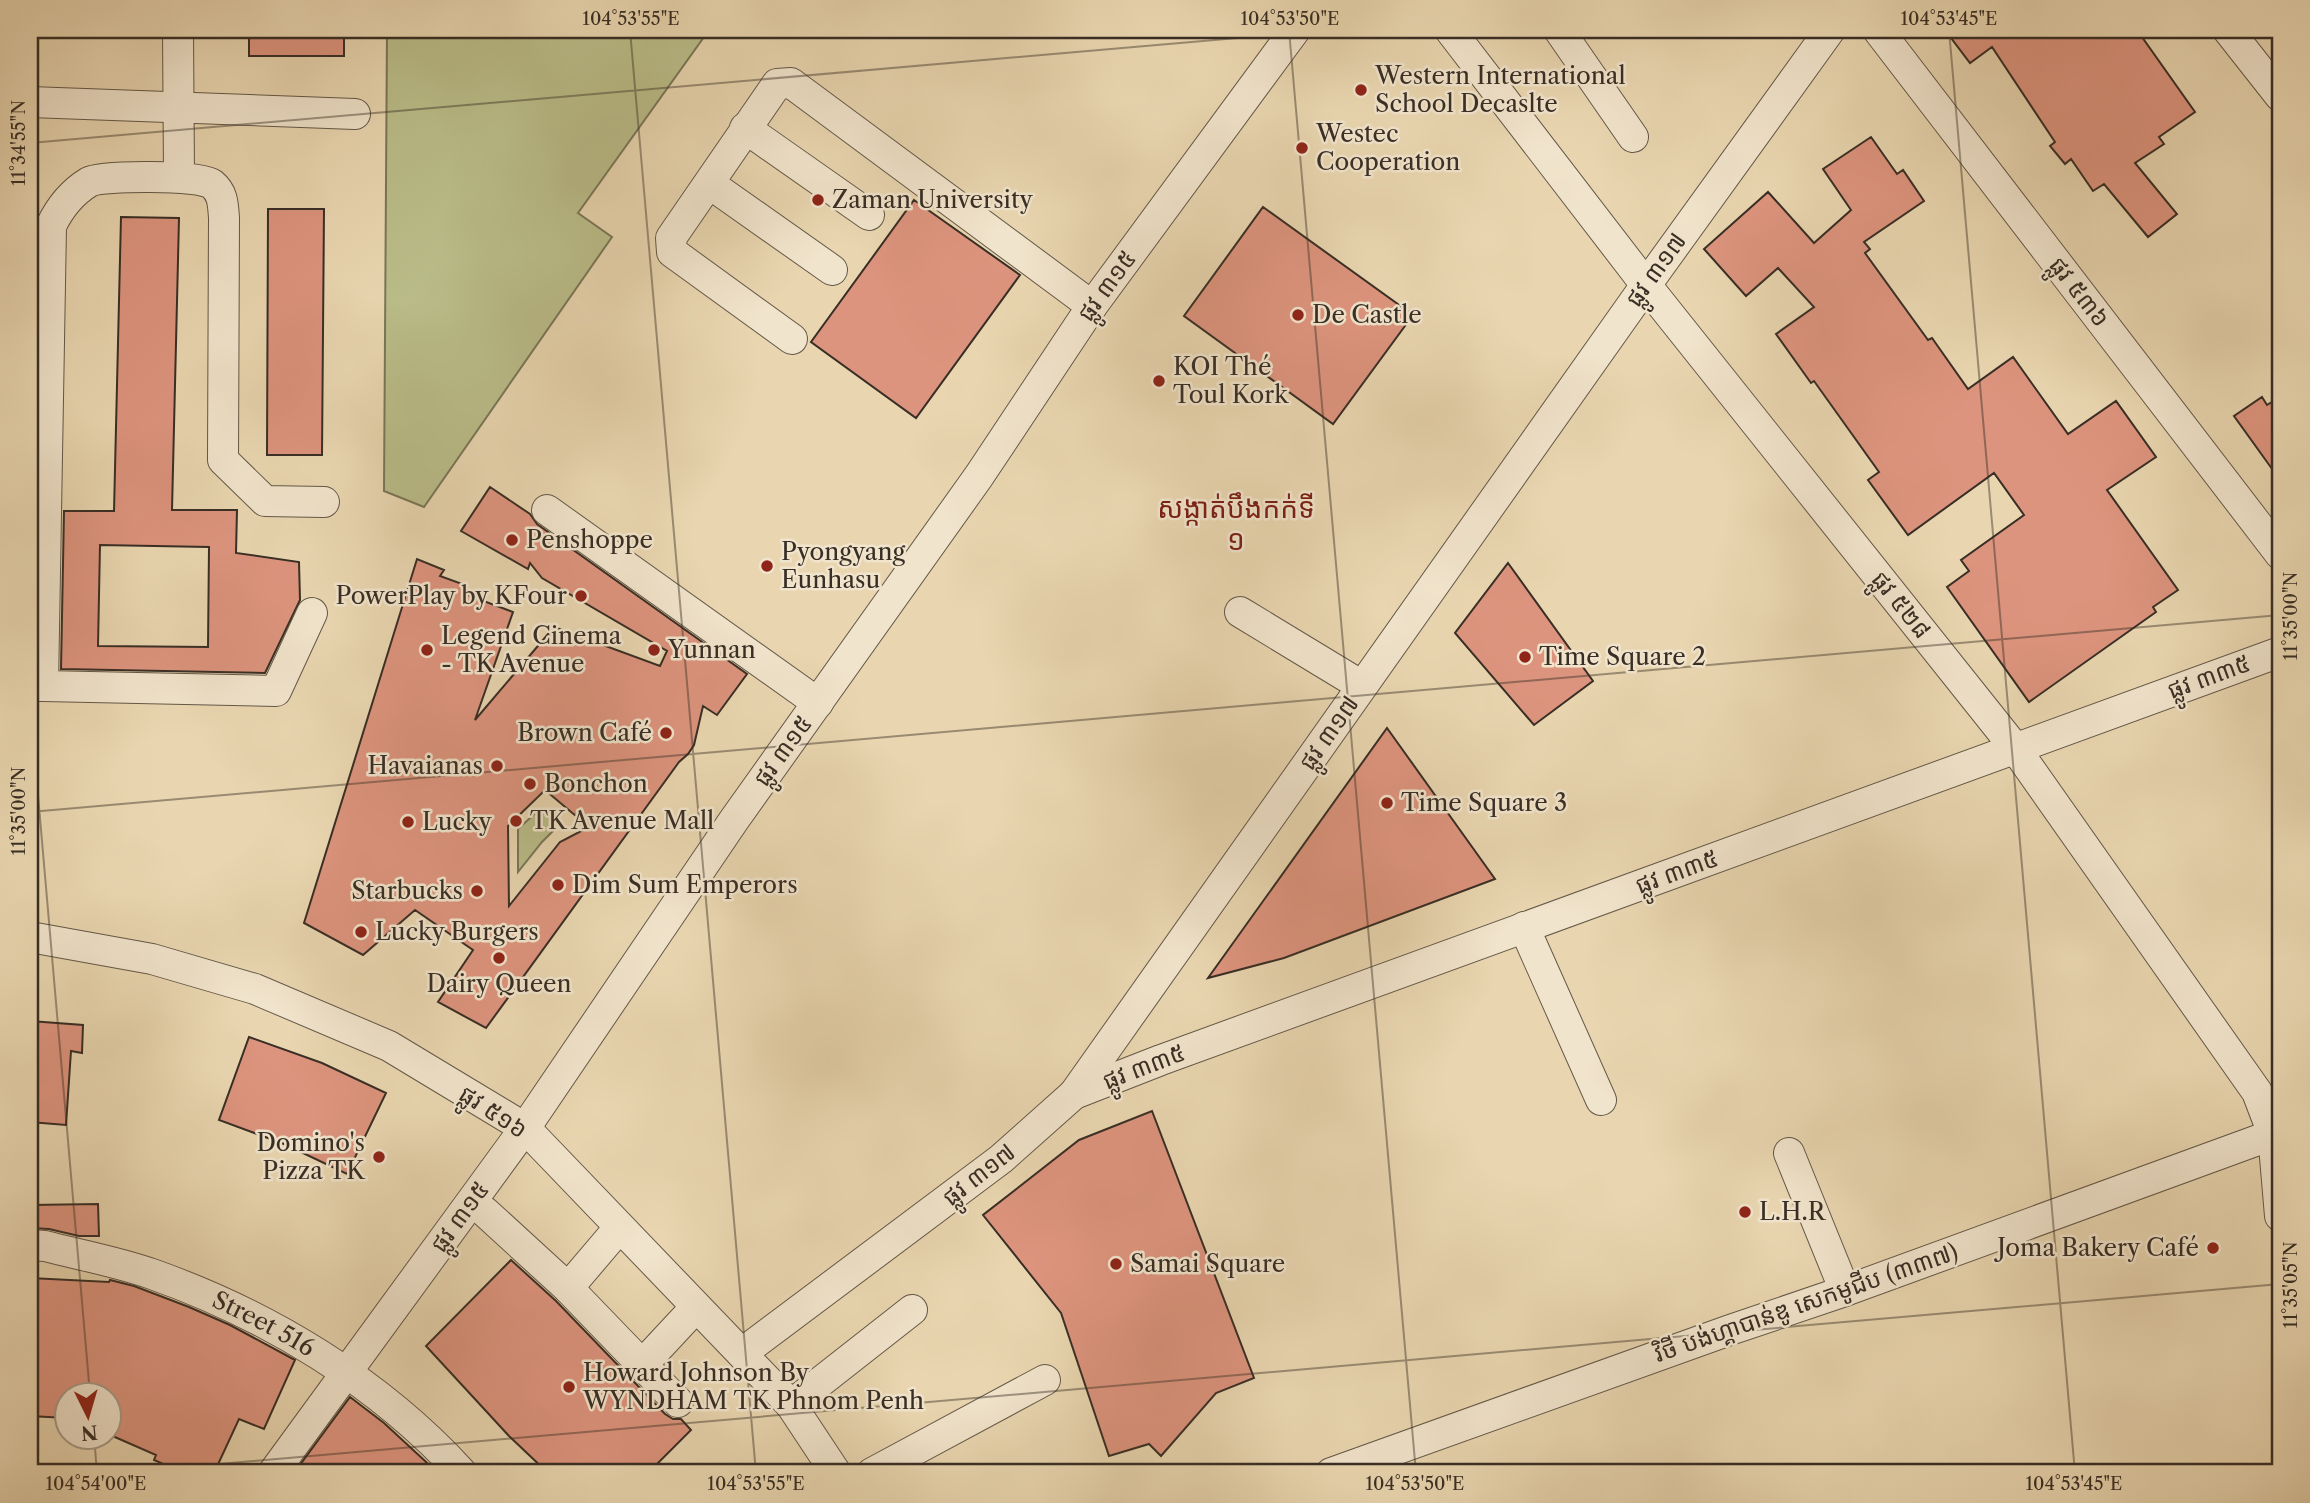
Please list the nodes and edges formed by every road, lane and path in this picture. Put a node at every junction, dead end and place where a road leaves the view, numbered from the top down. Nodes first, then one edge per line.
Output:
1 (178, 30) edge
2 (1295, 30) edge
3 (1450, 30) edge
4 (1559, 30) edge
5 (1829, 30) edge
6 (1878, 30) edge
7 (2228, 30) edge
8 (2280, 96) edge
9 (30, 102) edge
10 (177, 106) junction
11 (355, 114) dead end
12 (745, 128) junction
13 (1633, 137) dead end
14 (179, 176) junction
15 (710, 184) junction
16 (869, 215) dead end
17 (832, 271) dead end
18 (1646, 285) junction
19 (1092, 306) junction
20 (792, 340) dead end
21 (324, 502) dead end
22 (547, 510) dead end
23 (2280, 554) edge
24 (1240, 612) dead end
25 (312, 613) dead end
26 (2280, 652) edge
27 (36, 686) edge
28 (1362, 686) junction
29 (818, 703) junction
30 (2015, 748) junction
31 (1524, 927) junction
32 (30, 937) edge
33 (1074, 1094) junction
34 (1601, 1100) dead end
35 (524, 1128) junction
36 (2277, 1133) edge
37 (1789, 1153) dead end
38 (485, 1212) dead end
39 (2280, 1216) edge
40 (619, 1228) junction
41 (30, 1245) edge
42 (568, 1288) junction
43 (1845, 1291) junction
44 (696, 1307) junction
45 (912, 1310) dead end
46 (742, 1353) junction
47 (642, 1365) junction
48 (347, 1372) junction
49 (1045, 1380) dead end
50 (678, 1402) dead end
51 (791, 1405) junction
52 (273, 1473) edge
53 (462, 1473) edge
54 (836, 1473) edge
55 (872, 1473) edge
56 (1331, 1473) edge

1 - 10 street
2 - 19 street, ផ្លូវ ៣១៥
3 - 18 street, ផ្លូវ ៥២៨
4 - 13 street
5 - 18 street, ផ្លូវ ៣១៧
6 - 23 street, ផ្លូវ ៥៣៦
7 - 8 street
9 - 10 street
10 - 11 street
10 - 14 street
12 - 15 street
12 - 16 street
12 - 19 street
14 - 21 street
14 - 27 street
15 - 17 street
15 - 20 street
18 - 28 street, ផ្លូវ ៣១៧
18 - 30 street, ផ្លូវ ៥២៨
19 - 29 street, ផ្លូវ ៣១៥
22 - 29 street
24 - 28 street
25 - 27 street
26 - 30 street, ផ្លូវ ៣៣៥
28 - 33 street, ផ្លូវ ៣១៧
29 - 35 street, ផ្លូវ ៣១៥
30 - 31 street, ផ្លូវ ៣៣៥
30 - 36 street, ផ្លូវ ៥២៨
31 - 33 street, ផ្លូវ ៣៣៥
31 - 34 street
32 - 35 street, ផ្លូវ ៥១៦
33 - 46 street, ផ្លូវ ៣១៧
35 - 40 street, ផ្លូវ ៥១៦
35 - 48 street, ផ្លូវ ៣១៥
36 - 39 street, ផ្លូវ ៥២៨
36 - 43 street, វិថី បង់ហ្គាបាន់ឌូ សេកមូជីប (៣៣៧)
37 - 43 street
38 - 42 street
40 - 42 street
40 - 44 street, ផ្លូវ ៥១៦
41 - 48 street, Street 516
42 - 47 street
43 - 56 street, វិថី បង់ហ្គាបាន់ឌូ សេកមូជីប (៣៣៧)
44 - 46 street, ផ្លូវ ៥១៦
44 - 47 street
45 - 51 street
46 - 51 street, ផ្លូវ ៥១៦
47 - 50 street
48 - 52 street, ផ្លូវ ៣១៥
48 - 53 street, Street 516
49 - 55 street
51 - 54 street, ផ្លូវ ៥១៦

